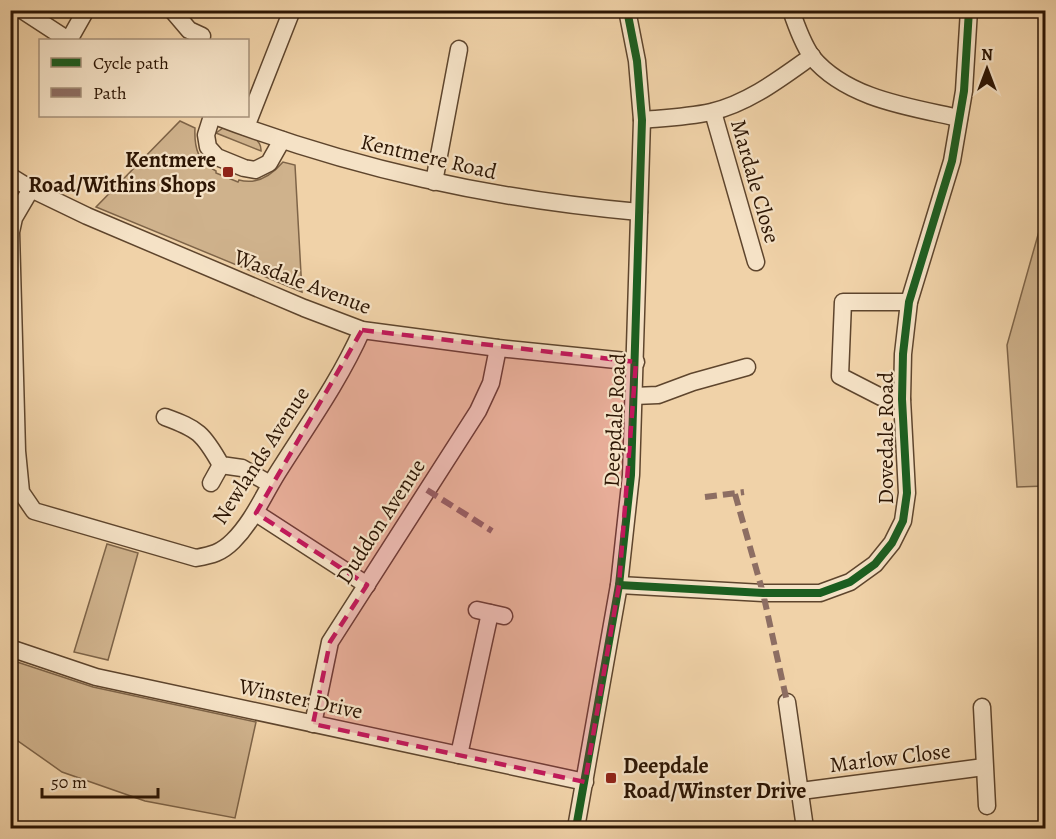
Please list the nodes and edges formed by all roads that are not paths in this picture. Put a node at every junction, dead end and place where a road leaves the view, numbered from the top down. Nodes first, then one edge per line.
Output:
1 (22, 10) edge
2 (86, 10) edge
3 (172, 10) edge
4 (292, 10) edge
5 (627, 10) edge
6 (791, 10) edge
7 (969, 10) edge
8 (202, 36) dead end
9 (66, 39) edge
10 (69, 39) edge
11 (459, 47) dead end
12 (812, 56) junction
13 (713, 112) junction
14 (213, 117) edge
15 (216, 117) edge
16 (959, 118) junction
17 (642, 120) junction
18 (246, 127) junction
19 (282, 140) junction
20 (10, 176) edge
21 (434, 182) junction
22 (30, 189) junction
23 (639, 212) junction
24 (756, 262) dead end
25 (909, 302) junction
26 (362, 330) junction
27 (498, 348) junction
28 (636, 362) junction
29 (747, 367) dead end
30 (634, 396) junction
31 (902, 399) junction
32 (162, 416) dead end
33 (14, 451) edge
34 (221, 465) junction
35 (211, 483) dead end
36 (270, 484) junction
37 (256, 513) junction
38 (367, 585) junction
39 (620, 585) junction
40 (490, 613) dead end
41 (10, 648) edge
42 (787, 702) dead end
43 (982, 707) dead end
44 (313, 724) junction
45 (459, 755) junction
46 (984, 767) junction
47 (585, 782) junction
48 (801, 791) junction
49 (987, 806) dead end
50 (576, 828) edge
51 (806, 828) edge

1 - 9 street
2 - 10 street
3 - 8 street
4 - 18 street
5 - 17 street, Deepdale Road
6 - 12 street
7 - 16 street, Dovedale Road
11 - 21 street
12 - 13 street
12 - 16 street
13 - 17 street
13 - 24 street, Mardale Close
14 - 19 street
15 - 18 street, Kentmere Road
16 - 25 street, Dovedale Road
17 - 23 street, Deepdale Road
18 - 19 street, Kentmere Road
19 - 21 street, Kentmere Road
20 - 22 street, Wasdale Avenue
21 - 23 street, Kentmere Road
22 - 26 street, Wasdale Avenue
22 - 33 street, Newlands Avenue
23 - 28 street, Deepdale Road
25 - 31 street, Dovedale Road
25 - 31 street
26 - 27 street, Wasdale Avenue
26 - 36 street, Newlands Avenue
27 - 28 street, Wasdale Avenue
27 - 38 street, Duddon Avenue
28 - 30 street, Deepdale Road
29 - 30 street
30 - 39 street, Deepdale Road
31 - 39 street, Dovedale Road
32 - 34 street
33 - 37 street, Newlands Avenue
34 - 35 street
34 - 36 street
36 - 37 street, Newlands Avenue
37 - 38 street
38 - 44 street, Duddon Avenue
39 - 47 street, Deepdale Road
40 - 45 street
41 - 44 street, Winster Drive
42 - 48 street
43 - 46 street
44 - 45 street, Winster Drive
45 - 47 street, Winster Drive
46 - 48 street, Marlow Close
46 - 49 street
47 - 50 street, Deepdale Road
48 - 51 street

